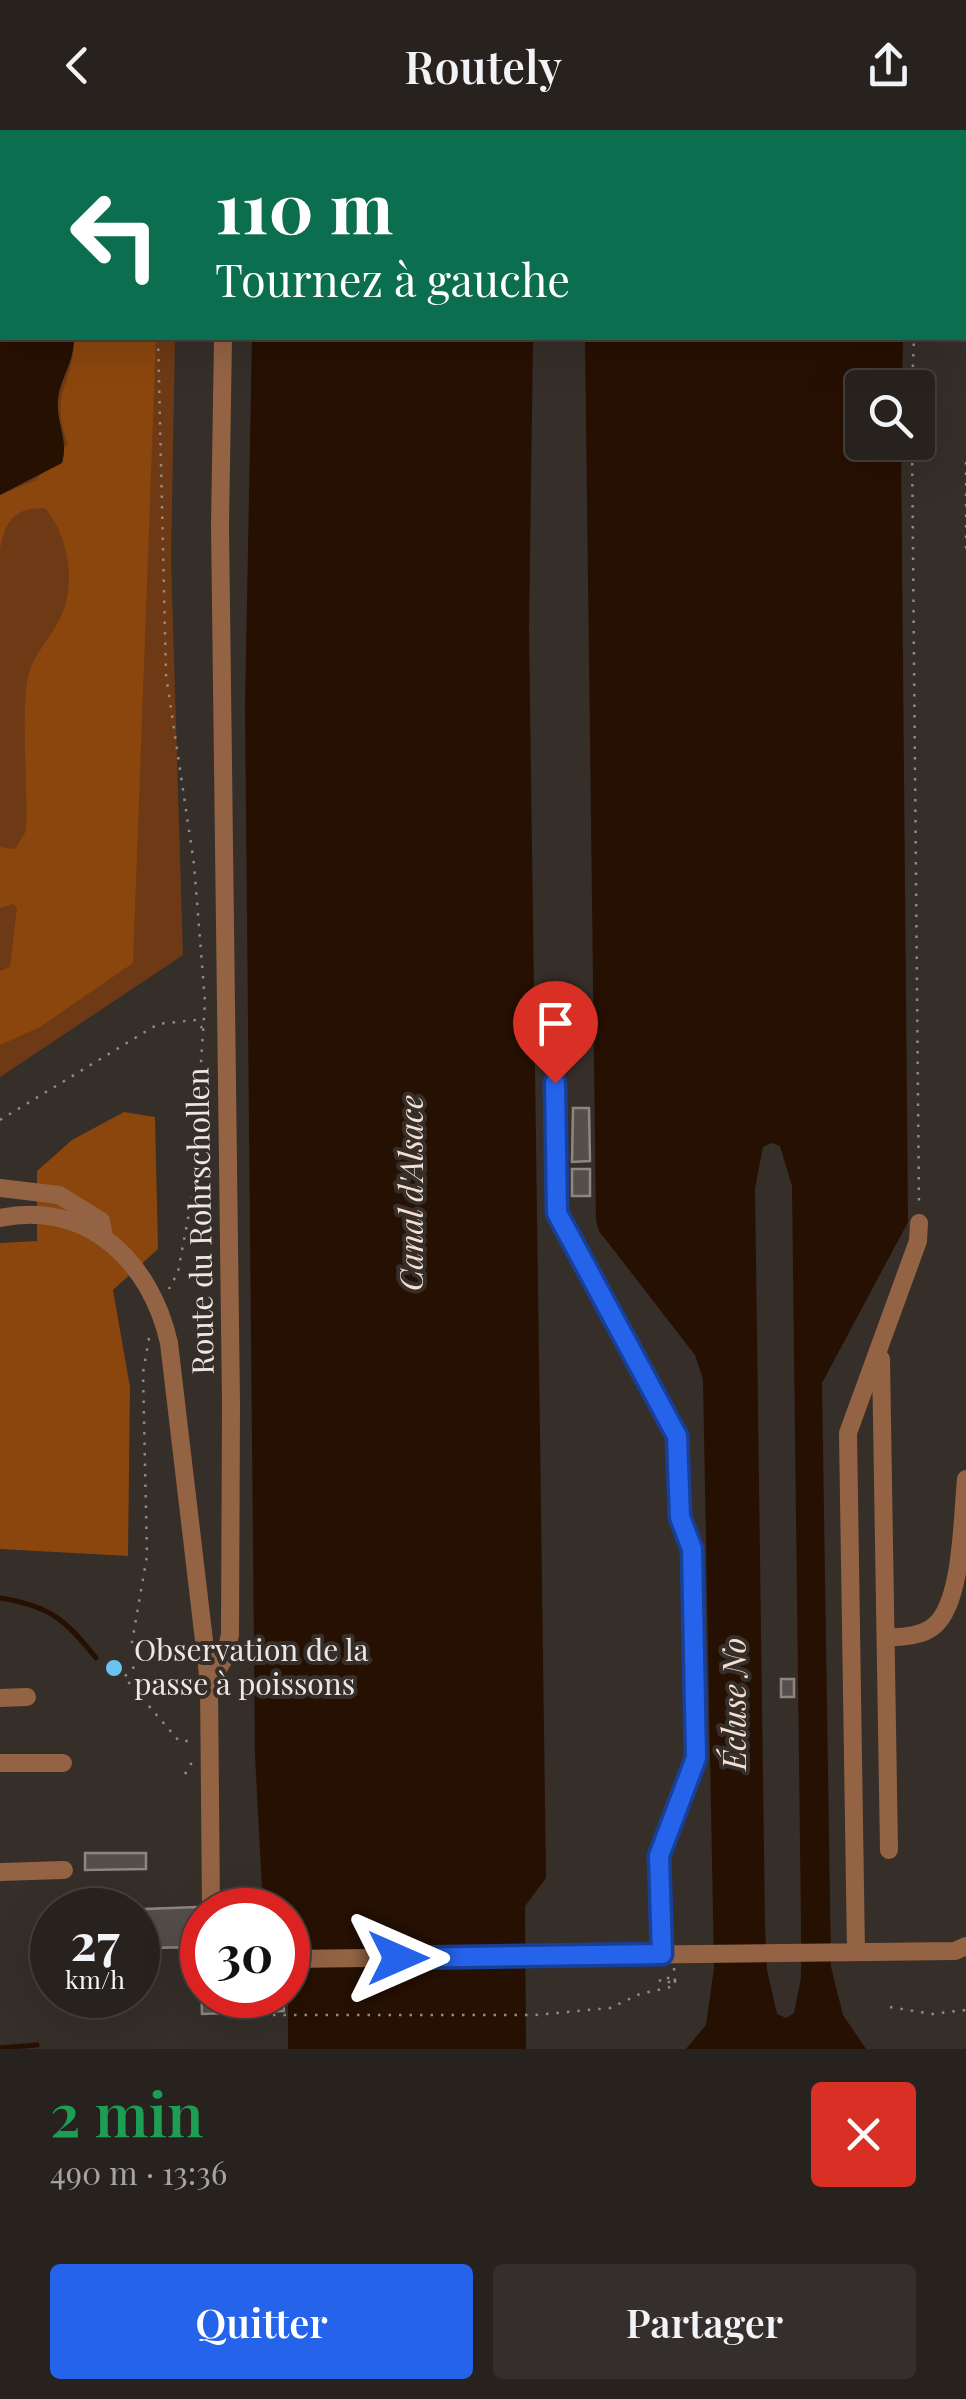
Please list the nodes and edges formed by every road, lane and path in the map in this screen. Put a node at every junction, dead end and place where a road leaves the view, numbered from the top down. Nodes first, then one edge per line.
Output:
1 (158, 340) edge
2 (224, 340) edge
3 (914, 340) edge
4 (913, 370) edge
5 (912, 460) edge
6 (966, 462) edge
7 (966, 551) edge
8 (202, 1029) junction
9 (555, 1083) dead end
10 (0, 1120) edge
11 (0, 1188) edge
12 (0, 1218) edge
13 (919, 1223) joint
14 (104, 1237) junction
15 (158, 1302) junction
16 (165, 1325) junction
17 (881, 1343) junction
18 (966, 1480) edge
19 (888, 1637) junction
20 (209, 1682) junction
21 (28, 1697) dead end
22 (0, 1698) edge
23 (204, 1744) junction
24 (62, 1762) dead end
25 (0, 1763) edge
26 (890, 1850) dead end
27 (64, 1870) dead end
28 (0, 1872) edge
29 (212, 1888) edge
30 (966, 1946) edge
31 (856, 1952) junction
32 (310, 1960) edge
33 (668, 1961) junction
34 (672, 1978) edge
35 (672, 1978) edge
36 (672, 1978) edge
37 (672, 1978) edge
38 (890, 2007) dead end
39 (966, 2010) edge
40 (310, 2015) edge

1 - 8 path
2 - 20 street, Route du Rohrschollen
3 - 4 path
5 - 13 path
6 - 7 path
8 - 10 path
8 - 15 path
9 - 33 street
11 - 14 street
12 - 14 street
13 - 17 street
14 - 15 street
15 - 16 street
16 - 20 street
16 - 23 path
17 - 19 street
17 - 31 street
18 - 19 street
19 - 26 street
20 - 23 street, Route du Rohrschollen
21 - 22 street
23 - 29 street, Route du Rohrschollen
24 - 25 street
27 - 28 street
30 - 31 street
31 - 33 street
32 - 33 street
33 - 34 path, bridge
35 - 36 path, bridge
37 - 40 path, bridge
38 - 39 path

